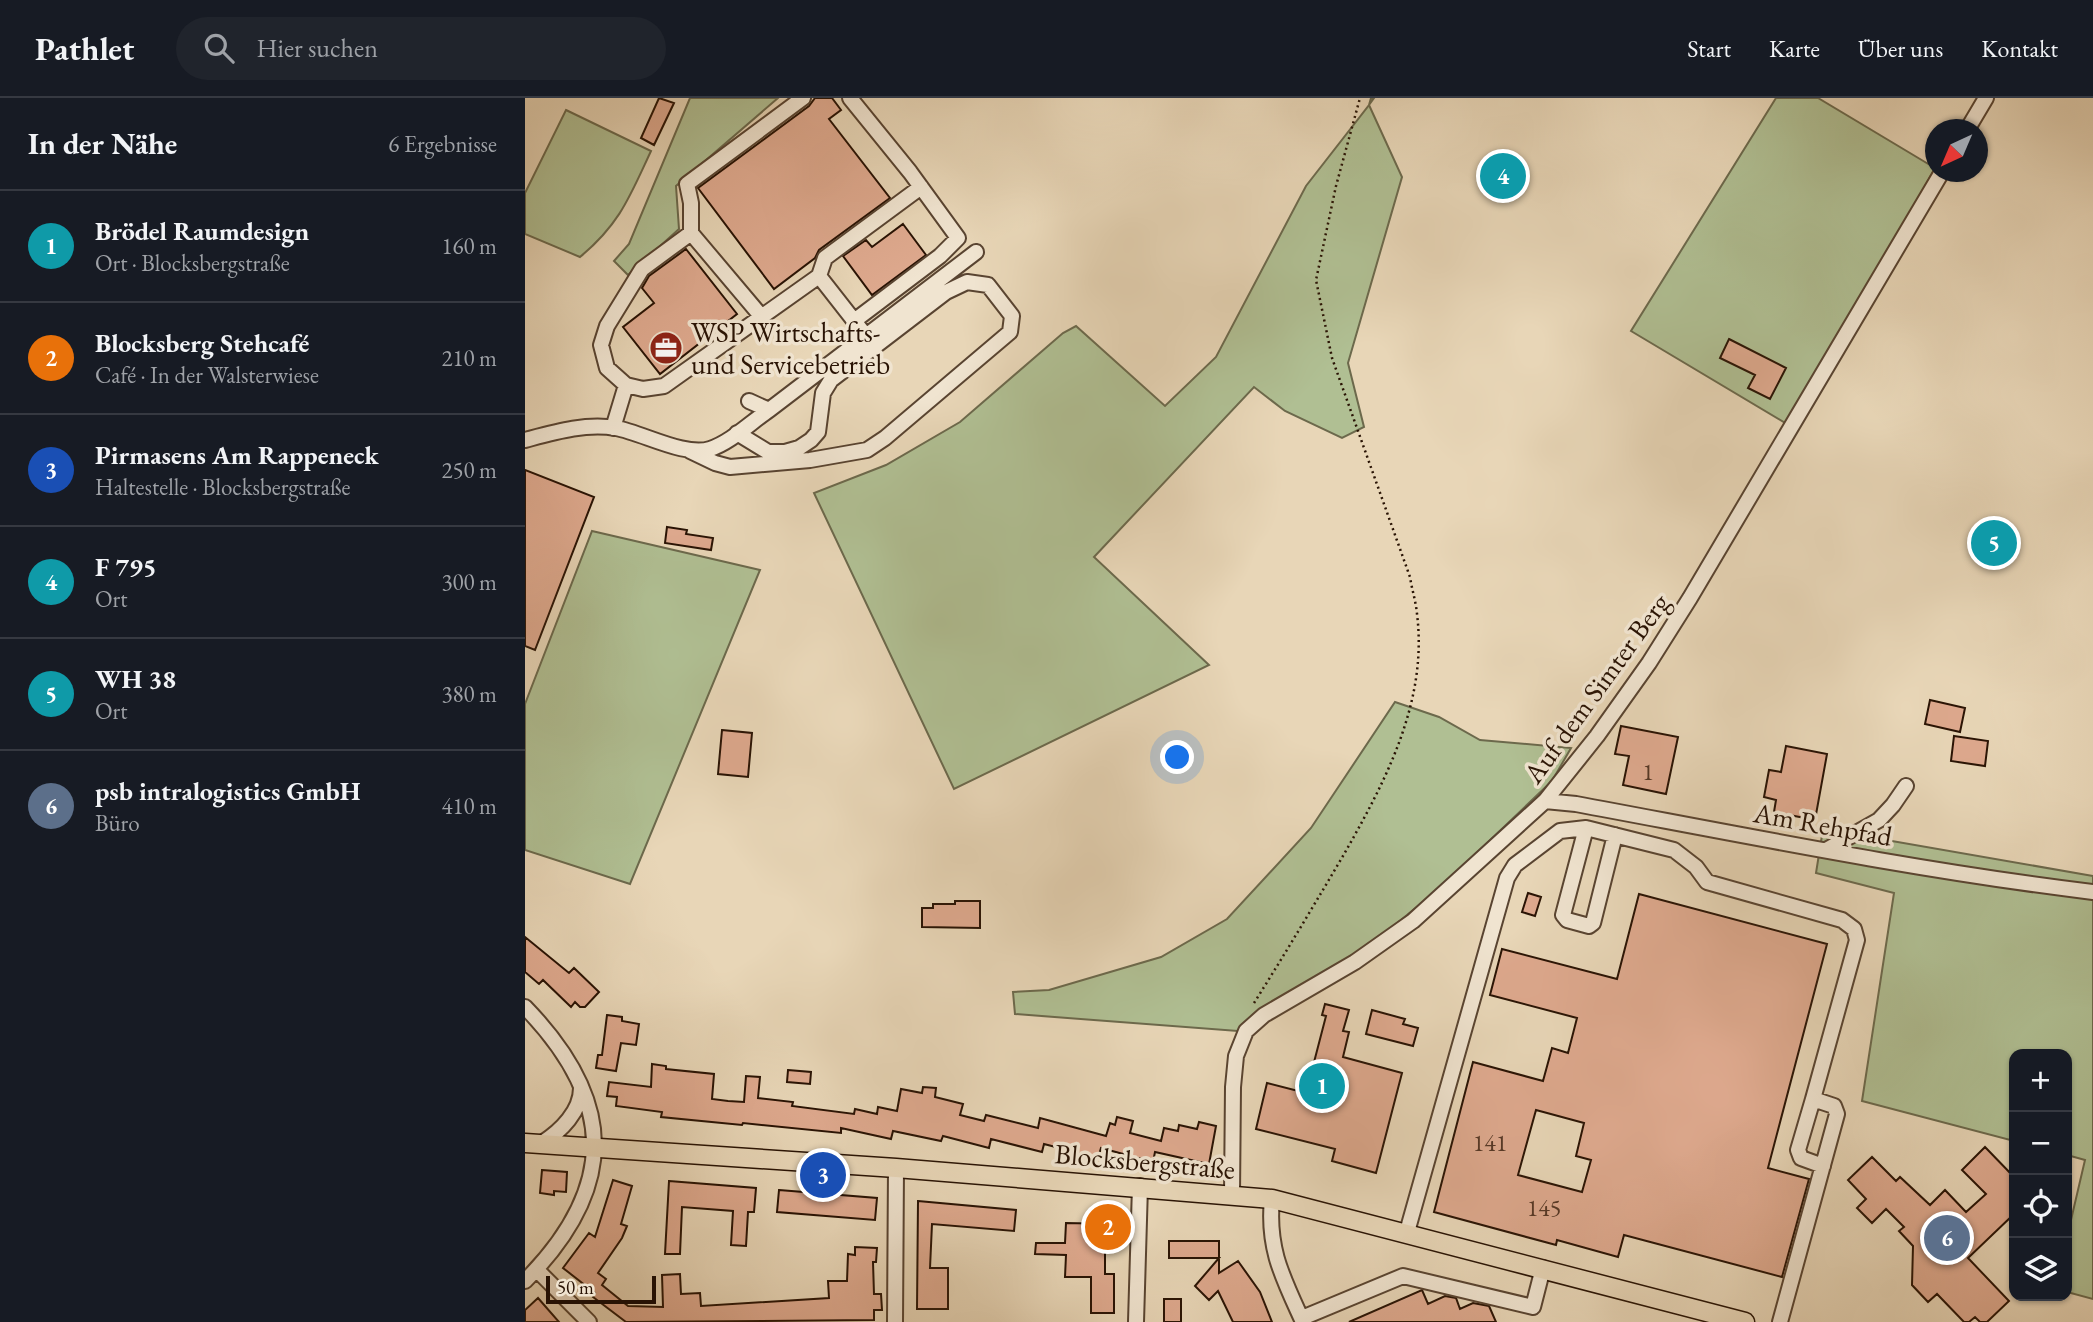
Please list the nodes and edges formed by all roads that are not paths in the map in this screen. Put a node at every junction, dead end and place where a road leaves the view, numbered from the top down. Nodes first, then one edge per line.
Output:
1 (803, 98) edge
2 (850, 98) edge
3 (1986, 98) edge
4 (1974, 119) edge
5 (1937, 182) edge
6 (921, 187) junction
7 (691, 233) junction
8 (976, 252) dead end
9 (819, 276) junction
10 (761, 316) junction
11 (854, 321) junction
12 (866, 336) junction
13 (626, 385) junction
14 (750, 401) dead end
15 (769, 410) junction
16 (613, 428) junction
17 (737, 433) junction
18 (525, 440) edge
19 (690, 451) junction
20 (1906, 786) dead end
21 (1545, 801) junction
22 (1586, 828) junction
23 (1615, 835) junction
24 (1826, 850) junction
25 (2093, 892) edge
26 (525, 1007) edge
27 (581, 1083) junction
28 (1812, 1099) junction
29 (533, 1143) edge
30 (595, 1146) junction
31 (1823, 1166) junction
32 (896, 1168) junction
33 (1140, 1186) junction
34 (1232, 1194) junction
35 (1272, 1199) junction
36 (1406, 1232) junction
37 (1543, 1268) junction
38 (537, 1270) junction
39 (525, 1282) edge
40 (1302, 1320) edge
41 (589, 1322) edge
42 (895, 1322) edge
43 (1136, 1322) edge
44 (1745, 1322) edge
45 (1780, 1322) edge

1 - 7 street
2 - 6 street
3 - 4 street
5 - 21 street, Auf dem Simter Berg
6 - 9 street
6 - 11 street
7 - 10 street
7 - 13 street
8 - 12 street
9 - 10 street
9 - 11 street
10 - 13 street
11 - 12 street
12 - 15 street
13 - 16 street
14 - 15 street
15 - 17 street
16 - 18 street
16 - 19 street
17 - 19 street
17 - 19 street
20 - 24 street
21 - 24 street, Am Rehpfad
21 - 34 street, Auf dem Simter Berg
22 - 23 street
22 - 23 street
22 - 36 street
23 - 28 street
24 - 25 street, Am Rehpfad
26 - 27 street
27 - 29 street
27 - 30 street
28 - 31 street
28 - 31 street
29 - 30 main road, Blocksbergstraße
30 - 32 main road, Blocksbergstraße
30 - 38 street
31 - 45 street
32 - 33 main road, Blocksbergstraße
32 - 42 street
33 - 34 main road, Blocksbergstraße
33 - 43 street
34 - 35 main road, Blocksbergstraße
35 - 36 main road, Blocksbergstraße
35 - 40 street
36 - 37 main road, Blocksbergstraße
37 - 40 street
37 - 44 main road, Blocksbergstraße
38 - 39 street
38 - 41 street

